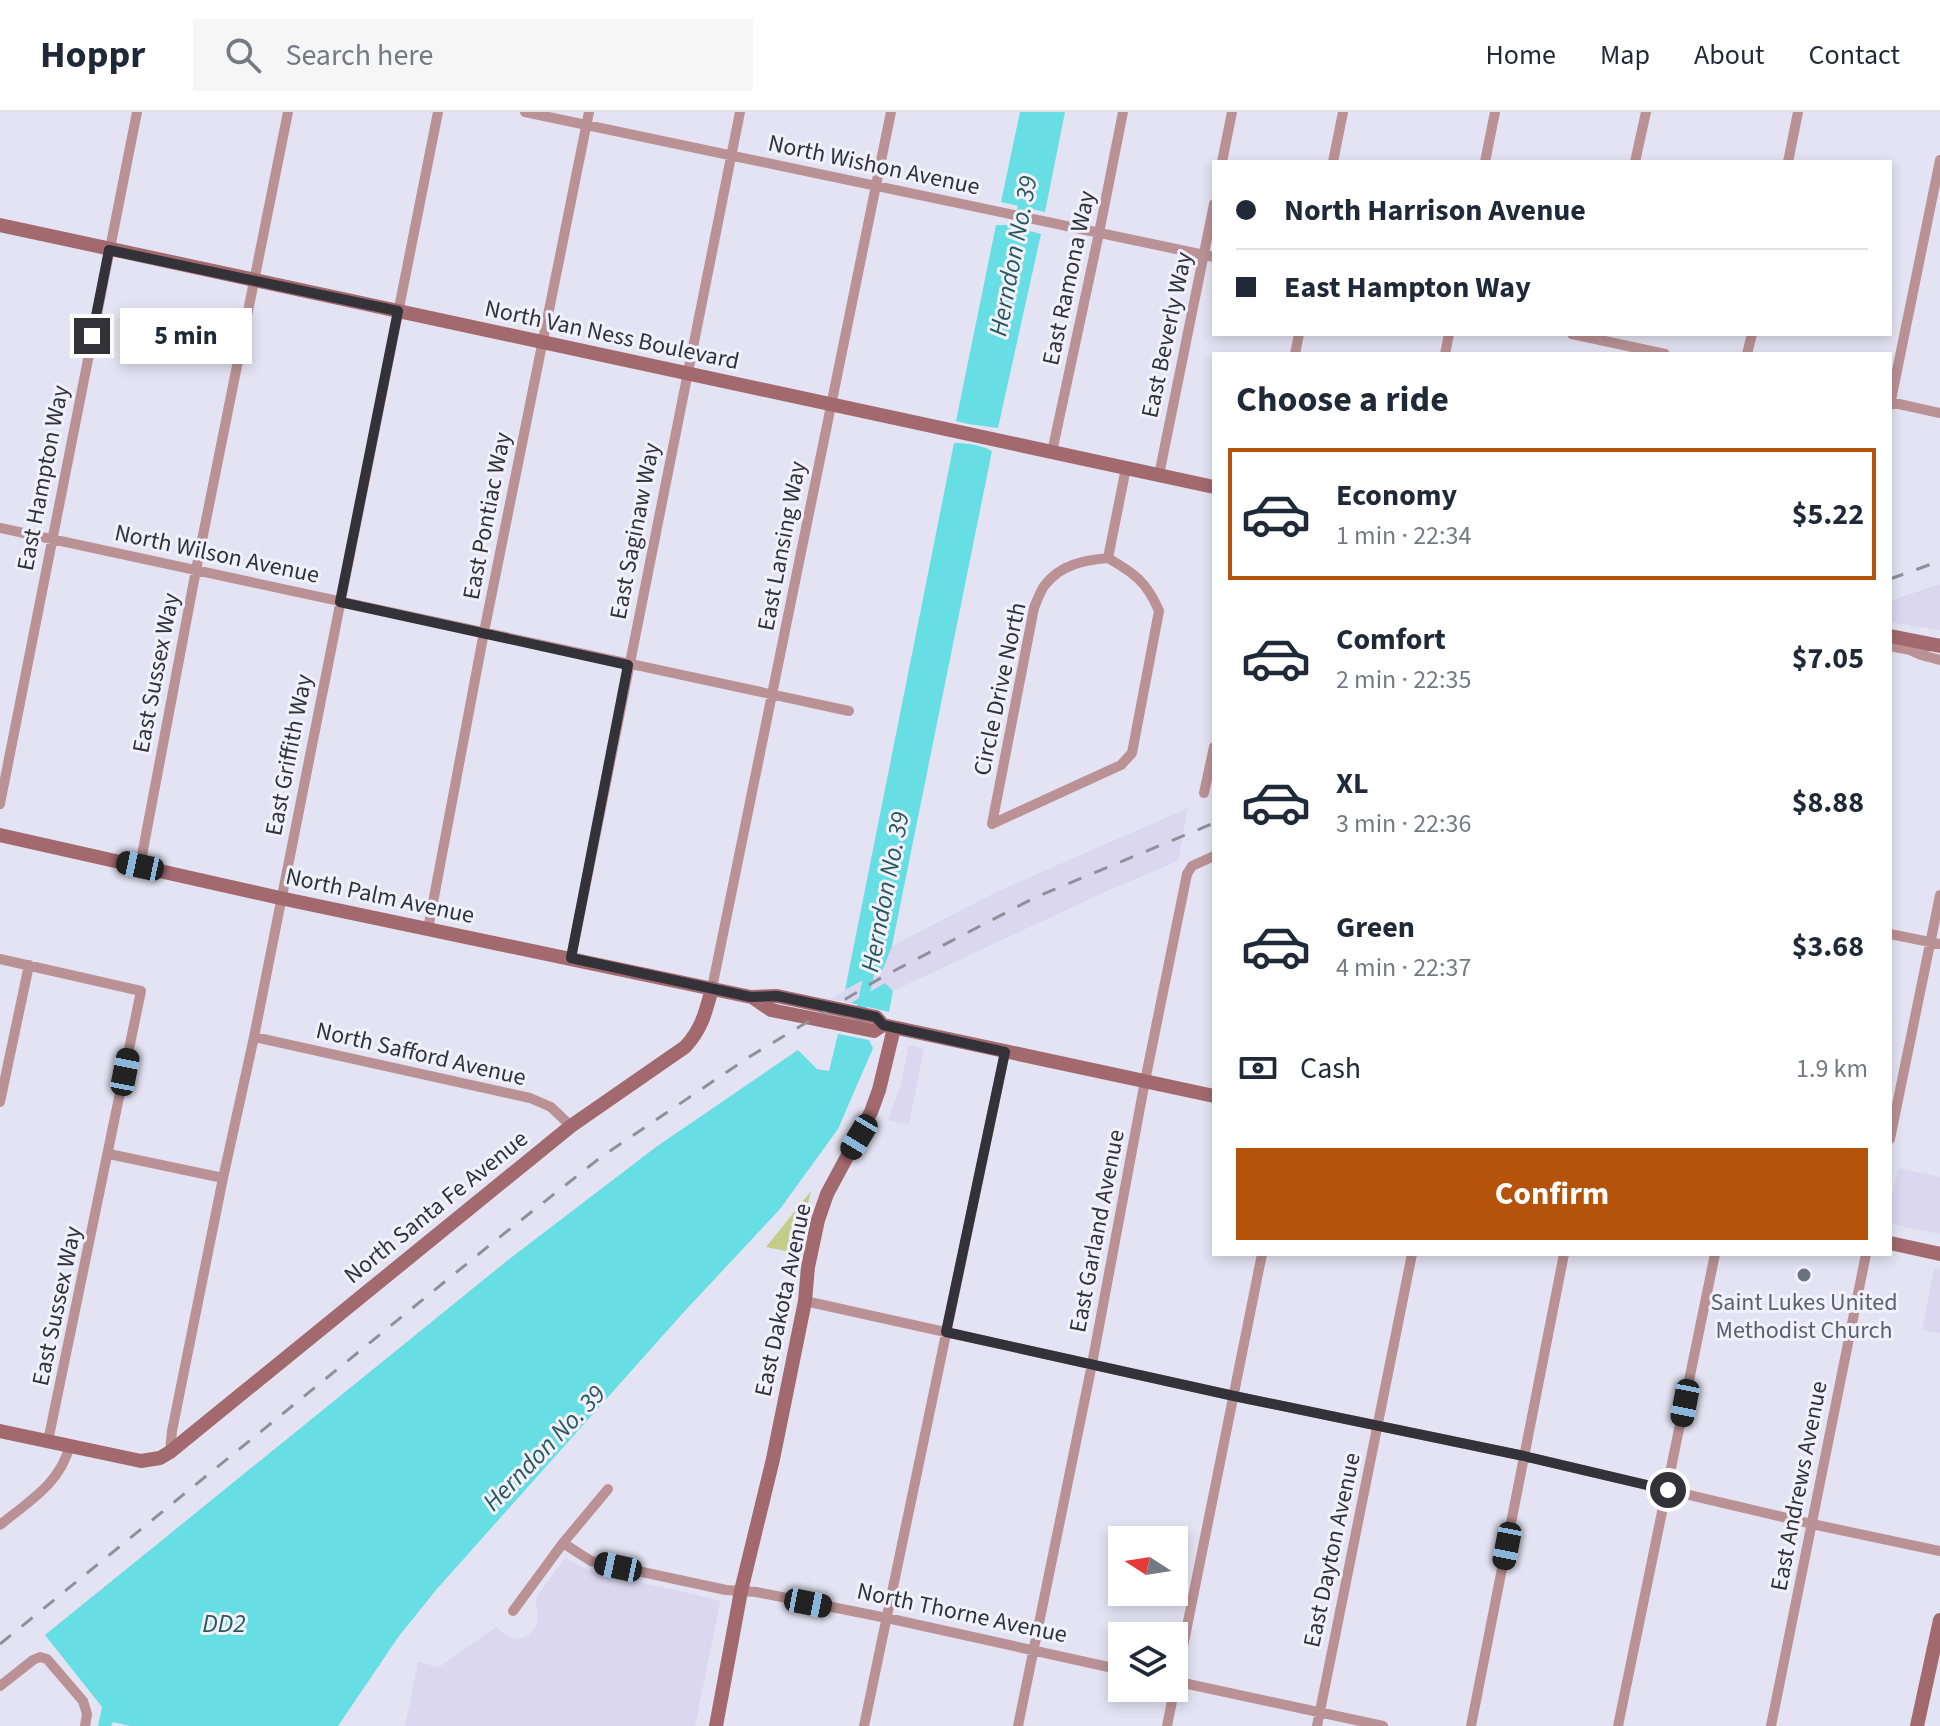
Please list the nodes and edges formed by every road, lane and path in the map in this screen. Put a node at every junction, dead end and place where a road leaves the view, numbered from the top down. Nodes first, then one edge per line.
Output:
1 (137, 112) edge
2 (288, 112) edge
3 (438, 112) edge
4 (525, 112) edge
5 (589, 112) edge
6 (740, 112) edge
7 (891, 112) edge
8 (1123, 112) edge
9 (1232, 112) edge
10 (1343, 112) edge
11 (1495, 112) edge
12 (1646, 112) edge
13 (1798, 112) edge
14 (586, 125) junction
15 (732, 154) junction
16 (1222, 160) edge
17 (1333, 160) edge
18 (1485, 160) edge
19 (1635, 160) edge
20 (1788, 160) edge
21 (1940, 160) edge
22 (875, 186) junction
23 (0, 225) edge
24 (1212, 225) edge
25 (1099, 233) junction
26 (109, 250) junction
27 (1209, 256) edge
28 (255, 280) junction
29 (398, 311) junction
30 (1599, 337) edge
31 (542, 342) junction
32 (1657, 352) edge
33 (687, 374) junction
34 (1892, 393) edge
35 (1892, 403) edge
36 (831, 405) junction
37 (1940, 413) edge
38 (1052, 452) junction
39 (1126, 468) junction
40 (1159, 475) junction
41 (1212, 487) edge
42 (0, 528) edge
43 (51, 539) junction
44 (1108, 558) junction
45 (196, 570) junction
46 (340, 602) junction
47 (484, 632) junction
48 (1892, 637) edge
49 (1892, 646) edge
50 (1940, 650) edge
51 (628, 665) junction
52 (773, 696) junction
53 (849, 711) dead end
54 (1212, 756) edge
55 (1204, 793) dead end
56 (0, 804) edge
57 (0, 835) edge
58 (1212, 857) edge
59 (140, 866) junction
60 (1940, 895) edge
61 (280, 898) junction
62 (428, 929) junction
63 (1892, 934) edge
64 (1935, 943) edge
65 (571, 958) junction
66 (0, 959) edge
67 (29, 965) junction
68 (712, 988) junction
69 (881, 1025) junction
70 (254, 1037) junction
71 (1005, 1052) junction
72 (1145, 1081) junction
73 (1212, 1096) edge
74 (0, 1102) edge
75 (571, 1126) junction
76 (1892, 1130) edge
77 (109, 1154) junction
78 (223, 1178) junction
79 (1892, 1243) edge
80 (1940, 1254) edge
81 (1262, 1256) edge
82 (1412, 1256) edge
83 (1564, 1256) edge
84 (1715, 1256) edge
85 (1866, 1256) edge
86 (805, 1301) junction
87 (946, 1332) junction
88 (1092, 1364) junction
89 (1234, 1396) junction
90 (1378, 1426) junction
91 (0, 1431) edge
92 (48, 1441) junction
93 (70, 1445) junction
94 (170, 1452) junction
95 (1524, 1456) junction
96 (608, 1489) dead end
97 (1668, 1490) junction
98 (1812, 1524) junction
99 (0, 1525) edge
100 (563, 1543) junction
101 (1940, 1551) edge
102 (741, 1591) junction
103 (513, 1611) dead end
104 (887, 1618) junction
105 (1940, 1620) edge
106 (1187, 1622) edge
107 (1034, 1651) junction
108 (1108, 1667) edge
109 (1188, 1684) edge
110 (0, 1686) edge
111 (1171, 1702) edge
112 (1320, 1712) junction
113 (85, 1726) edge
114 (716, 1726) edge
115 (864, 1726) edge
116 (1018, 1726) edge
117 (1167, 1726) edge
118 (1317, 1726) edge
119 (1383, 1726) edge
120 (1471, 1726) edge
121 (1618, 1726) edge
122 (1771, 1726) edge
123 (1917, 1726) edge

1 - 26 street, East Hampton Way
2 - 28 street, East Sussex Way
3 - 29 street, East Griffith Way
4 - 14 street, North Wishon Avenue
5 - 14 street, East Pontiac Way
6 - 15 street, East Saginaw Way
7 - 22 street, East Lansing Way
8 - 25 street, East Ramona Way
9 - 16 street
10 - 17 street
11 - 18 street
12 - 19 street
13 - 20 street
14 - 15 street, North Wishon Avenue
14 - 31 street, East Pontiac Way
15 - 22 street, North Wishon Avenue
15 - 33 street, East Saginaw Way
21 - 34 street
22 - 25 street, North Wishon Avenue
22 - 36 street, East Lansing Way
23 - 26 street, North Van Ness Boulevard
24 - 27 street, East Beverly Way
25 - 27 street, North Wishon Avenue
25 - 38 street, East Ramona Way
26 - 28 street, North Van Ness Boulevard
26 - 43 street, East Hampton Way
27 - 40 street, East Beverly Way
28 - 29 street, North Van Ness Boulevard
28 - 45 street, East Sussex Way
29 - 31 street, North Van Ness Boulevard
29 - 46 street, East Griffith Way
30 - 32 street
31 - 33 street, North Van Ness Boulevard
31 - 47 street, East Pontiac Way
33 - 36 street, North Van Ness Boulevard
33 - 51 street, East Saginaw Way
35 - 37 street
36 - 38 street, North Van Ness Boulevard
36 - 52 street, East Lansing Way
38 - 39 street, North Van Ness Boulevard
39 - 40 street, North Van Ness Boulevard
39 - 44 street
40 - 41 street, North Van Ness Boulevard
42 - 43 street, North Wilson Avenue
43 - 45 street, North Wilson Avenue
43 - 56 street, East Hampton Way
44 - 44 street, Circle Drive North
45 - 46 street, North Wilson Avenue
45 - 59 street, East Sussex Way
46 - 47 street, North Wilson Avenue
46 - 61 street, East Griffith Way
47 - 51 street, North Wilson Avenue
47 - 62 street, East Pontiac Way
48 - 50 street
49 - 50 street
51 - 52 street, North Wilson Avenue
51 - 65 street, East Saginaw Way
52 - 53 street, North Wilson Avenue
52 - 68 street, East Lansing Way
54 - 55 street
57 - 59 street, North Palm Avenue
58 - 72 street, East Garland Avenue
59 - 61 street, North Palm Avenue
60 - 64 street
61 - 62 street, North Palm Avenue
61 - 70 street, East Griffith Way
62 - 65 street, North Palm Avenue
63 - 64 street
64 - 76 street
65 - 68 street, North Palm Avenue
66 - 67 street
67 - 74 street
67 - 77 street, East Sussex Way
68 - 69 street, North Palm Avenue
68 - 75 street, North Santa Fe Avenue
69 - 71 street, North Palm Avenue
69 - 86 street, East Dakota Avenue
70 - 75 street, North Safford Avenue
70 - 78 street, East Griffith Way
71 - 72 street, North Palm Avenue
71 - 87 street
72 - 73 street, North Palm Avenue
72 - 88 street, East Garland Avenue
75 - 94 street, North Santa Fe Avenue
77 - 78 street
77 - 92 street, East Sussex Way
78 - 94 street, East Griffith Way
79 - 80 street
81 - 89 street
82 - 90 street, East Dayton Avenue
83 - 95 street
84 - 97 street
85 - 98 street, East Andrews Avenue
86 - 87 street
86 - 102 street, East Dakota Avenue
87 - 88 street
87 - 104 street
88 - 89 street
88 - 107 street, East Garland Avenue
89 - 90 street
89 - 106 street
90 - 95 street
90 - 112 street, East Dayton Avenue
91 - 92 street
92 - 93 street
93 - 94 street
93 - 99 street
95 - 97 street
95 - 120 street
96 - 100 street
97 - 98 street
97 - 121 street
98 - 101 street
98 - 122 street, East Andrews Avenue
100 - 102 street, North Thorne Avenue
100 - 103 street
102 - 104 street, North Thorne Avenue
102 - 114 street, East Dakota Avenue
104 - 107 street, North Thorne Avenue
104 - 115 street
105 - 123 street
107 - 108 street, North Thorne Avenue
107 - 116 street, East Garland Avenue
109 - 112 street
110 - 113 street
111 - 117 street
112 - 118 street, East Dayton Avenue
112 - 119 street

